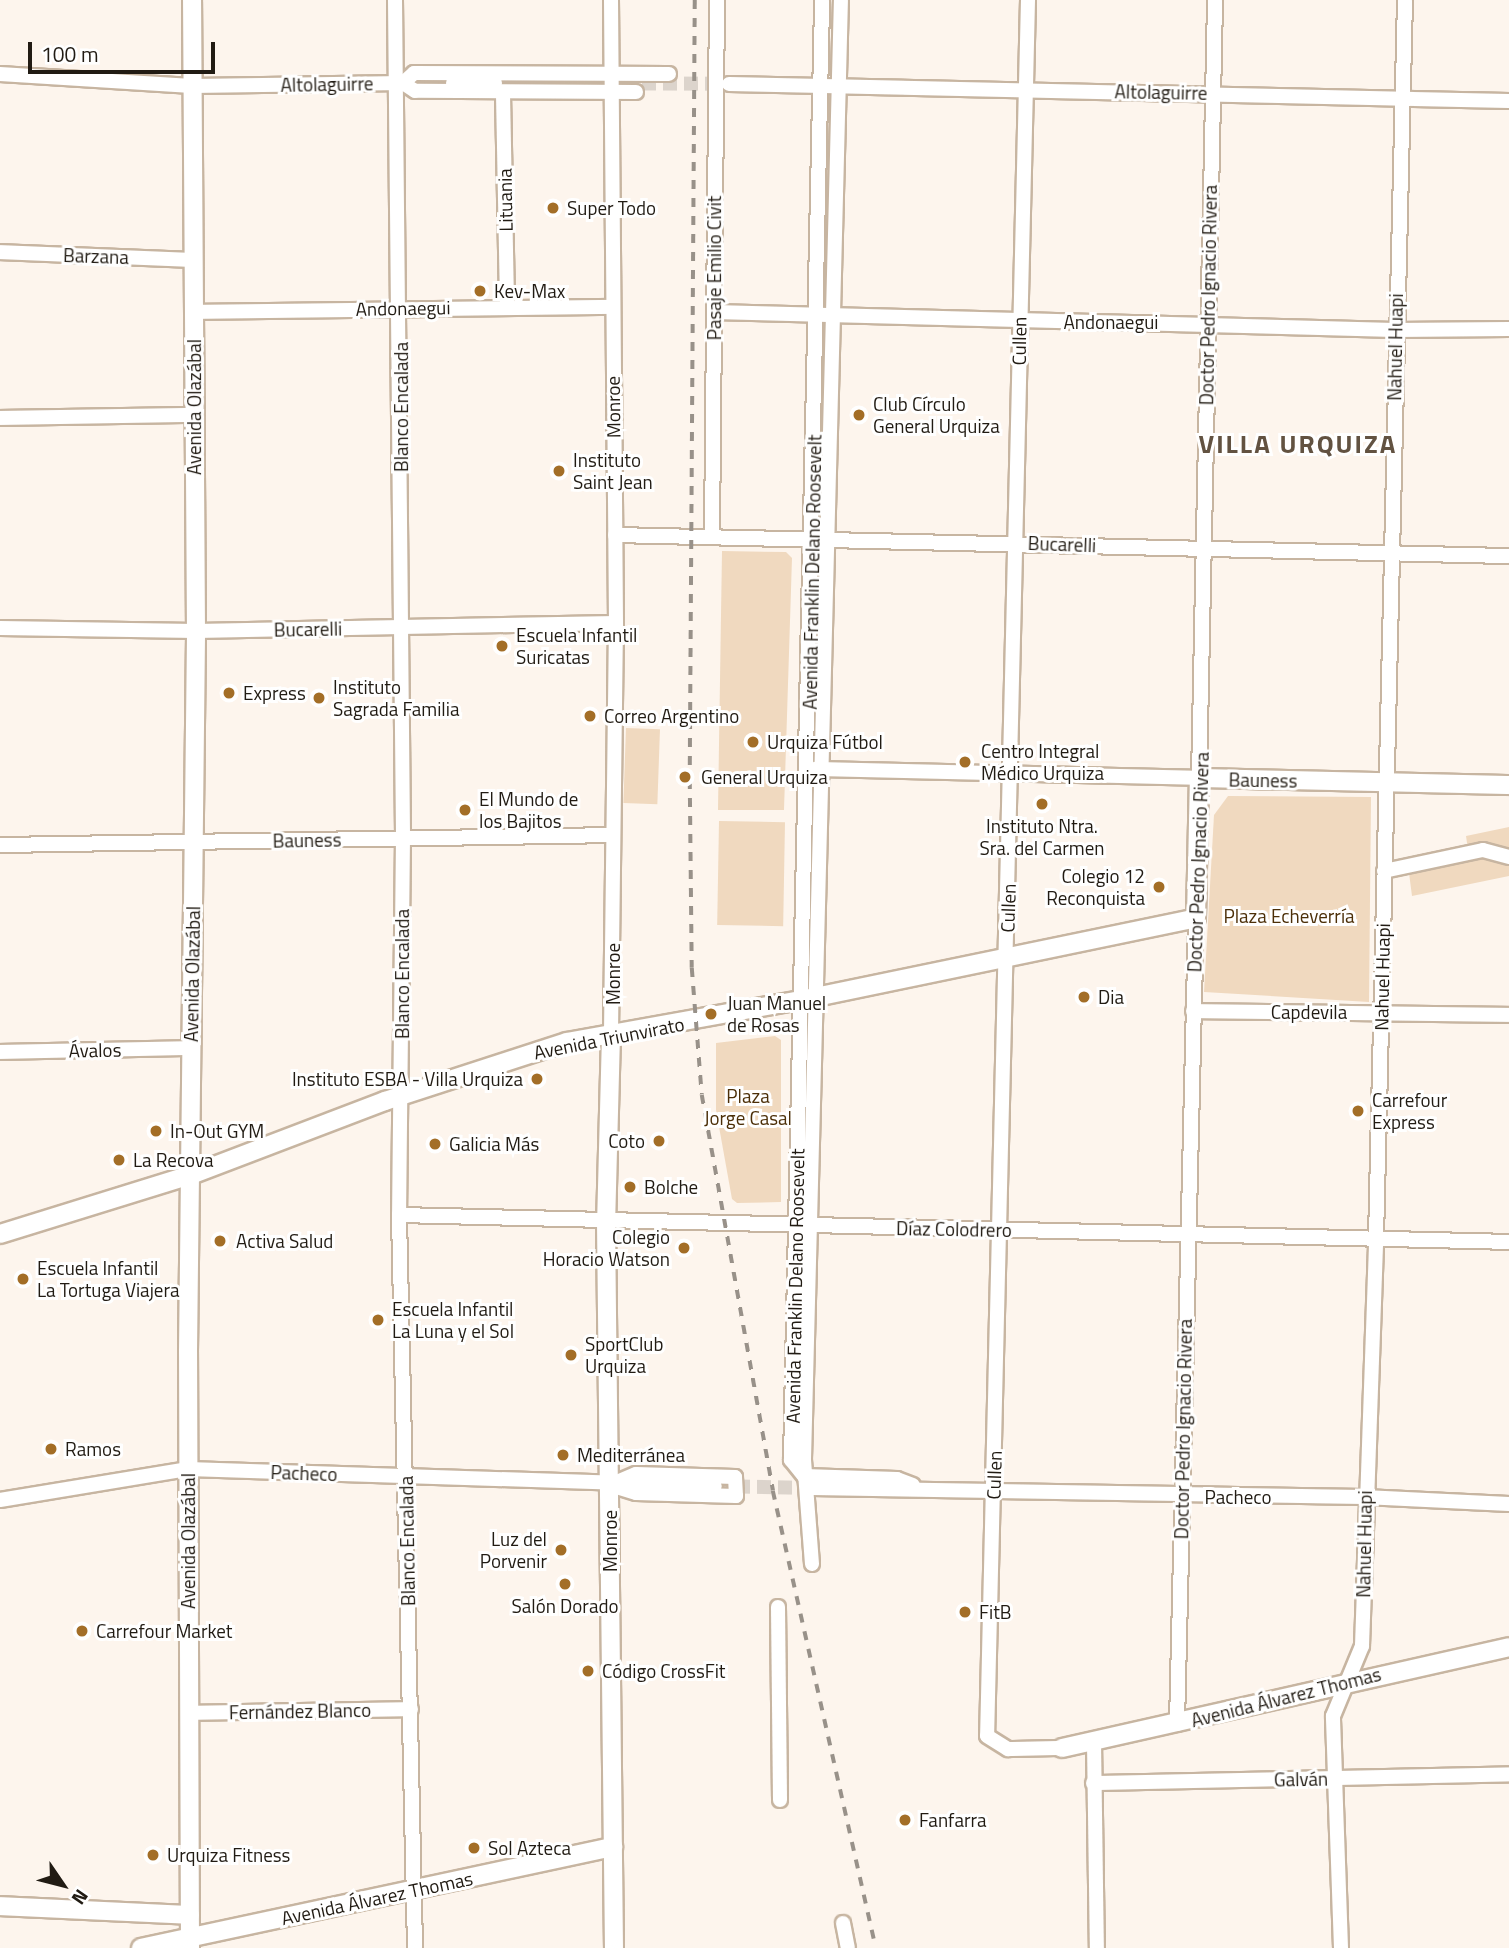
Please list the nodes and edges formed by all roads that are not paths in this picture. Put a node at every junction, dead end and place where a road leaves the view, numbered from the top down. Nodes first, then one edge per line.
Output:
1 (192, 0) edge
2 (395, 0) edge
3 (611, 0) edge
4 (717, 0) edge
5 (822, 0) edge
6 (841, 0) edge
7 (1028, 0) edge
8 (1214, 0) edge
9 (1405, 0) edge
10 (611, 72) junction
11 (0, 74) edge
12 (669, 74) dead end
13 (716, 75) junction
14 (398, 83) junction
15 (729, 84) tunnel mouth
16 (817, 85) junction
17 (192, 86) junction
18 (839, 86) junction
19 (499, 88) junction
20 (1027, 91) junction
21 (611, 92) junction
22 (636, 92) dead end
23 (716, 92) junction
24 (1212, 92) junction
25 (1401, 98) junction
26 (1509, 101) edge
27 (0, 252) edge
28 (192, 260) junction
29 (507, 306) junction
30 (613, 307) junction
31 (401, 308) junction
32 (817, 311) junction
33 (193, 312) junction
34 (714, 312) junction
35 (833, 315) junction
36 (1207, 321) junction
37 (1020, 322) junction
38 (1509, 328) edge
39 (1395, 330) junction
40 (193, 415) junction
41 (0, 418) edge
42 (615, 535) junction
43 (712, 537) junction
44 (827, 537) junction
45 (812, 538) junction
46 (1015, 543) junction
47 (1203, 548) junction
48 (1393, 553) junction
49 (1509, 555) edge
50 (616, 624) junction
51 (402, 627) junction
52 (0, 628) edge
53 (196, 631) junction
54 (815, 769) junction
55 (1012, 776) junction
56 (1199, 778) junction
57 (1386, 782) junction
58 (1509, 785) edge
59 (613, 835) junction
60 (403, 837) junction
61 (193, 842) junction
62 (0, 845) edge
63 (1509, 857) edge
64 (1384, 871) junction
65 (1196, 918) junction
66 (1007, 956) junction
67 (809, 998) junction
68 (1194, 1012) junction
69 (1381, 1013) junction
70 (1509, 1015) edge
71 (611, 1035) junction
72 (190, 1048) junction
73 (0, 1052) edge
74 (402, 1096) junction
75 (191, 1175) junction
76 (399, 1215) junction
77 (606, 1222) junction
78 (804, 1226) junction
79 (1002, 1230) junction
80 (0, 1234) edge
81 (1188, 1234) junction
82 (1377, 1239) junction
83 (1509, 1242) edge
84 (188, 1469) junction
85 (405, 1476) junction
86 (610, 1485) junction
87 (715, 1486) tunnel mouth
88 (807, 1487) junction
89 (925, 1489) junction
90 (993, 1492) junction
91 (1181, 1497) junction
92 (1364, 1497) junction
93 (0, 1500) edge
94 (1509, 1504) edge
95 (812, 1564) dead end
96 (778, 1607) dead end
97 (1509, 1647) edge
98 (1345, 1682) junction
99 (411, 1709) junction
100 (189, 1713) junction
101 (1177, 1724) junction
102 (1094, 1742) junction
103 (1062, 1748) joint
104 (1509, 1774) edge
105 (1333, 1778) junction
106 (1093, 1783) junction
107 (780, 1800) dead end
108 (613, 1847) junction
109 (414, 1890) junction
110 (0, 1906) edge
111 (190, 1915) junction
112 (843, 1923) dead end
113 (190, 1944) edge
114 (141, 1948) edge
115 (415, 1948) edge
116 (614, 1948) edge
117 (848, 1948) edge
118 (1097, 1948) edge
119 (1341, 1948) edge

1 - 17 main road, Avenida Olazábal
2 - 14 street, Blanco Encalada
3 - 10 street, Monroe
4 - 13 street, Pasaje Emilio Civit
5 - 16 street, Avenida Franklin Delano Roosevelt
6 - 18 street, Avenida Franklin Delano Roosevelt
7 - 20 street, Cullen
8 - 24 street, Doctor Pedro Ignacio Rivera
9 - 25 street, Nahuel Huapi
10 - 12 street, Altolaguirre
10 - 14 street, Altolaguirre
10 - 21 street, Monroe
11 - 17 street, Altolaguirre
13 - 16 street, Altolaguirre
13 - 23 street, Pasaje Emilio Civit
14 - 17 street, Altolaguirre
14 - 19 street, Altolaguirre
14 - 31 street, Blanco Encalada
15 - 16 street, Altolaguirre
16 - 18 street, Altolaguirre
16 - 23 street, Altolaguirre
16 - 32 street, Avenida Franklin Delano Roosevelt
17 - 28 main road, Avenida Olazábal
18 - 20 street, Altolaguirre
18 - 35 street, Avenida Franklin Delano Roosevelt
19 - 21 street, Altolaguirre
19 - 29 street, Lituania
20 - 24 street, Altolaguirre
20 - 37 street, Cullen
21 - 22 street, Altolaguirre
21 - 30 street, Monroe
23 - 34 street, Pasaje Emilio Civit
24 - 25 street, Altolaguirre
24 - 36 street, Doctor Pedro Ignacio Rivera
25 - 26 street, Altolaguirre
25 - 39 street, Nahuel Huapi
27 - 28 street, Barzana
28 - 33 main road, Avenida Olazábal
29 - 30 street, Andonaegui
29 - 31 street, Andonaegui
30 - 42 street, Monroe
31 - 33 street, Andonaegui
31 - 51 street, Blanco Encalada
32 - 34 street, Andonaegui
32 - 35 street, Andonaegui
32 - 45 street, Avenida Franklin Delano Roosevelt
33 - 40 main road, Avenida Olazábal
34 - 43 street, Pasaje Emilio Civit
35 - 37 street, Andonaegui
35 - 44 street, Avenida Franklin Delano Roosevelt
36 - 37 street, Andonaegui
36 - 39 street, Andonaegui
36 - 47 street, Doctor Pedro Ignacio Rivera
37 - 46 street, Cullen
38 - 39 street, Andonaegui
39 - 48 street, Nahuel Huapi
40 - 41 street
40 - 53 main road, Avenida Olazábal
42 - 43 street, Bucarelli
42 - 50 street, Monroe
43 - 45 street, Bucarelli
44 - 45 street, Bucarelli
44 - 46 street, Bucarelli
44 - 54 street, Avenida Franklin Delano Roosevelt
45 - 54 street, Avenida Franklin Delano Roosevelt
46 - 47 street, Bucarelli
46 - 55 street, Cullen
47 - 48 street, Bucarelli
47 - 56 street, Doctor Pedro Ignacio Rivera
48 - 49 street, Bucarelli
48 - 57 street, Nahuel Huapi
50 - 51 street, Bucarelli
50 - 59 street, Monroe
51 - 53 street, Bucarelli
51 - 60 street, Blanco Encalada
52 - 53 street, Bucarelli
53 - 61 main road, Avenida Olazábal
54 - 55 street, Bauness
54 - 67 street, Avenida Franklin Delano Roosevelt
55 - 56 street, Bauness
55 - 66 street, Cullen
56 - 57 main road, Bauness
56 - 65 main road, Doctor Pedro Ignacio Rivera
57 - 58 main road, Bauness
57 - 64 street, Nahuel Huapi
59 - 60 street, Bauness
59 - 71 street, Monroe
60 - 61 street, Bauness
60 - 74 street, Blanco Encalada
61 - 62 street, Bauness
61 - 72 main road, Avenida Olazábal
63 - 64 street
64 - 69 street, Nahuel Huapi
65 - 66 main road, Avenida Triunvirato
65 - 68 street, Doctor Pedro Ignacio Rivera
66 - 67 main road, Avenida Triunvirato
66 - 79 street, Cullen
67 - 71 main road, Avenida Triunvirato
67 - 78 street, Avenida Franklin Delano Roosevelt
68 - 69 street, Capdevila
68 - 81 street, Doctor Pedro Ignacio Rivera
69 - 70 street, Capdevila
69 - 82 street, Nahuel Huapi
71 - 74 main road, Avenida Triunvirato
71 - 77 main road, Monroe
72 - 73 street, Ávalos
72 - 75 main road, Avenida Olazábal
74 - 75 main road, Avenida Triunvirato
74 - 76 street, Blanco Encalada
75 - 80 main road, Avenida Triunvirato
75 - 84 main road, Avenida Olazábal
76 - 77 street, Díaz Colodrero
76 - 85 street, Blanco Encalada
77 - 78 street, Díaz Colodrero
77 - 86 main road, Monroe
78 - 79 street, Díaz Colodrero
78 - 88 street, Avenida Franklin Delano Roosevelt
79 - 81 street, Díaz Colodrero
79 - 90 street, Cullen
81 - 82 street, Díaz Colodrero
81 - 91 street, Doctor Pedro Ignacio Rivera
82 - 83 street, Díaz Colodrero
82 - 92 street, Nahuel Huapi
84 - 85 street, Pacheco
84 - 93 street, Pacheco
84 - 100 main road, Avenida Olazábal
85 - 86 street, Pacheco
85 - 99 street, Blanco Encalada
86 - 86 street, Pacheco
86 - 87 street, Pacheco
86 - 108 main road, Monroe
88 - 89 street, Pacheco
88 - 89 street, Pacheco
88 - 95 street, Avenida Franklin Delano Roosevelt
89 - 90 street, Pacheco
90 - 91 street, Pacheco
90 - 103 street, Cullen
91 - 92 street, Pacheco
91 - 101 street, Doctor Pedro Ignacio Rivera
92 - 94 street, Pacheco
92 - 98 street, Nahuel Huapi
96 - 107 street
97 - 98 main road, Avenida Álvarez Thomas
98 - 101 main road, Avenida Álvarez Thomas
98 - 105 street, Nahuel Huapi
99 - 100 street, Fernández Blanco
99 - 109 street, Blanco Encalada
100 - 111 main road, Avenida Olazábal
101 - 102 main road, Avenida Álvarez Thomas
102 - 103 main road, Avenida Álvarez Thomas
102 - 106 street
104 - 105 street, Galván
105 - 106 street, Galván
105 - 119 street, Nahuel Huapi
106 - 118 street
108 - 109 main road, Avenida Álvarez Thomas
108 - 116 main road, Monroe
109 - 113 main road, Avenida Álvarez Thomas
109 - 115 street, Blanco Encalada
110 - 111 main road
111 - 113 main road, Avenida Olazábal
112 - 117 street
113 - 114 main road, Avenida Álvarez Thomas

